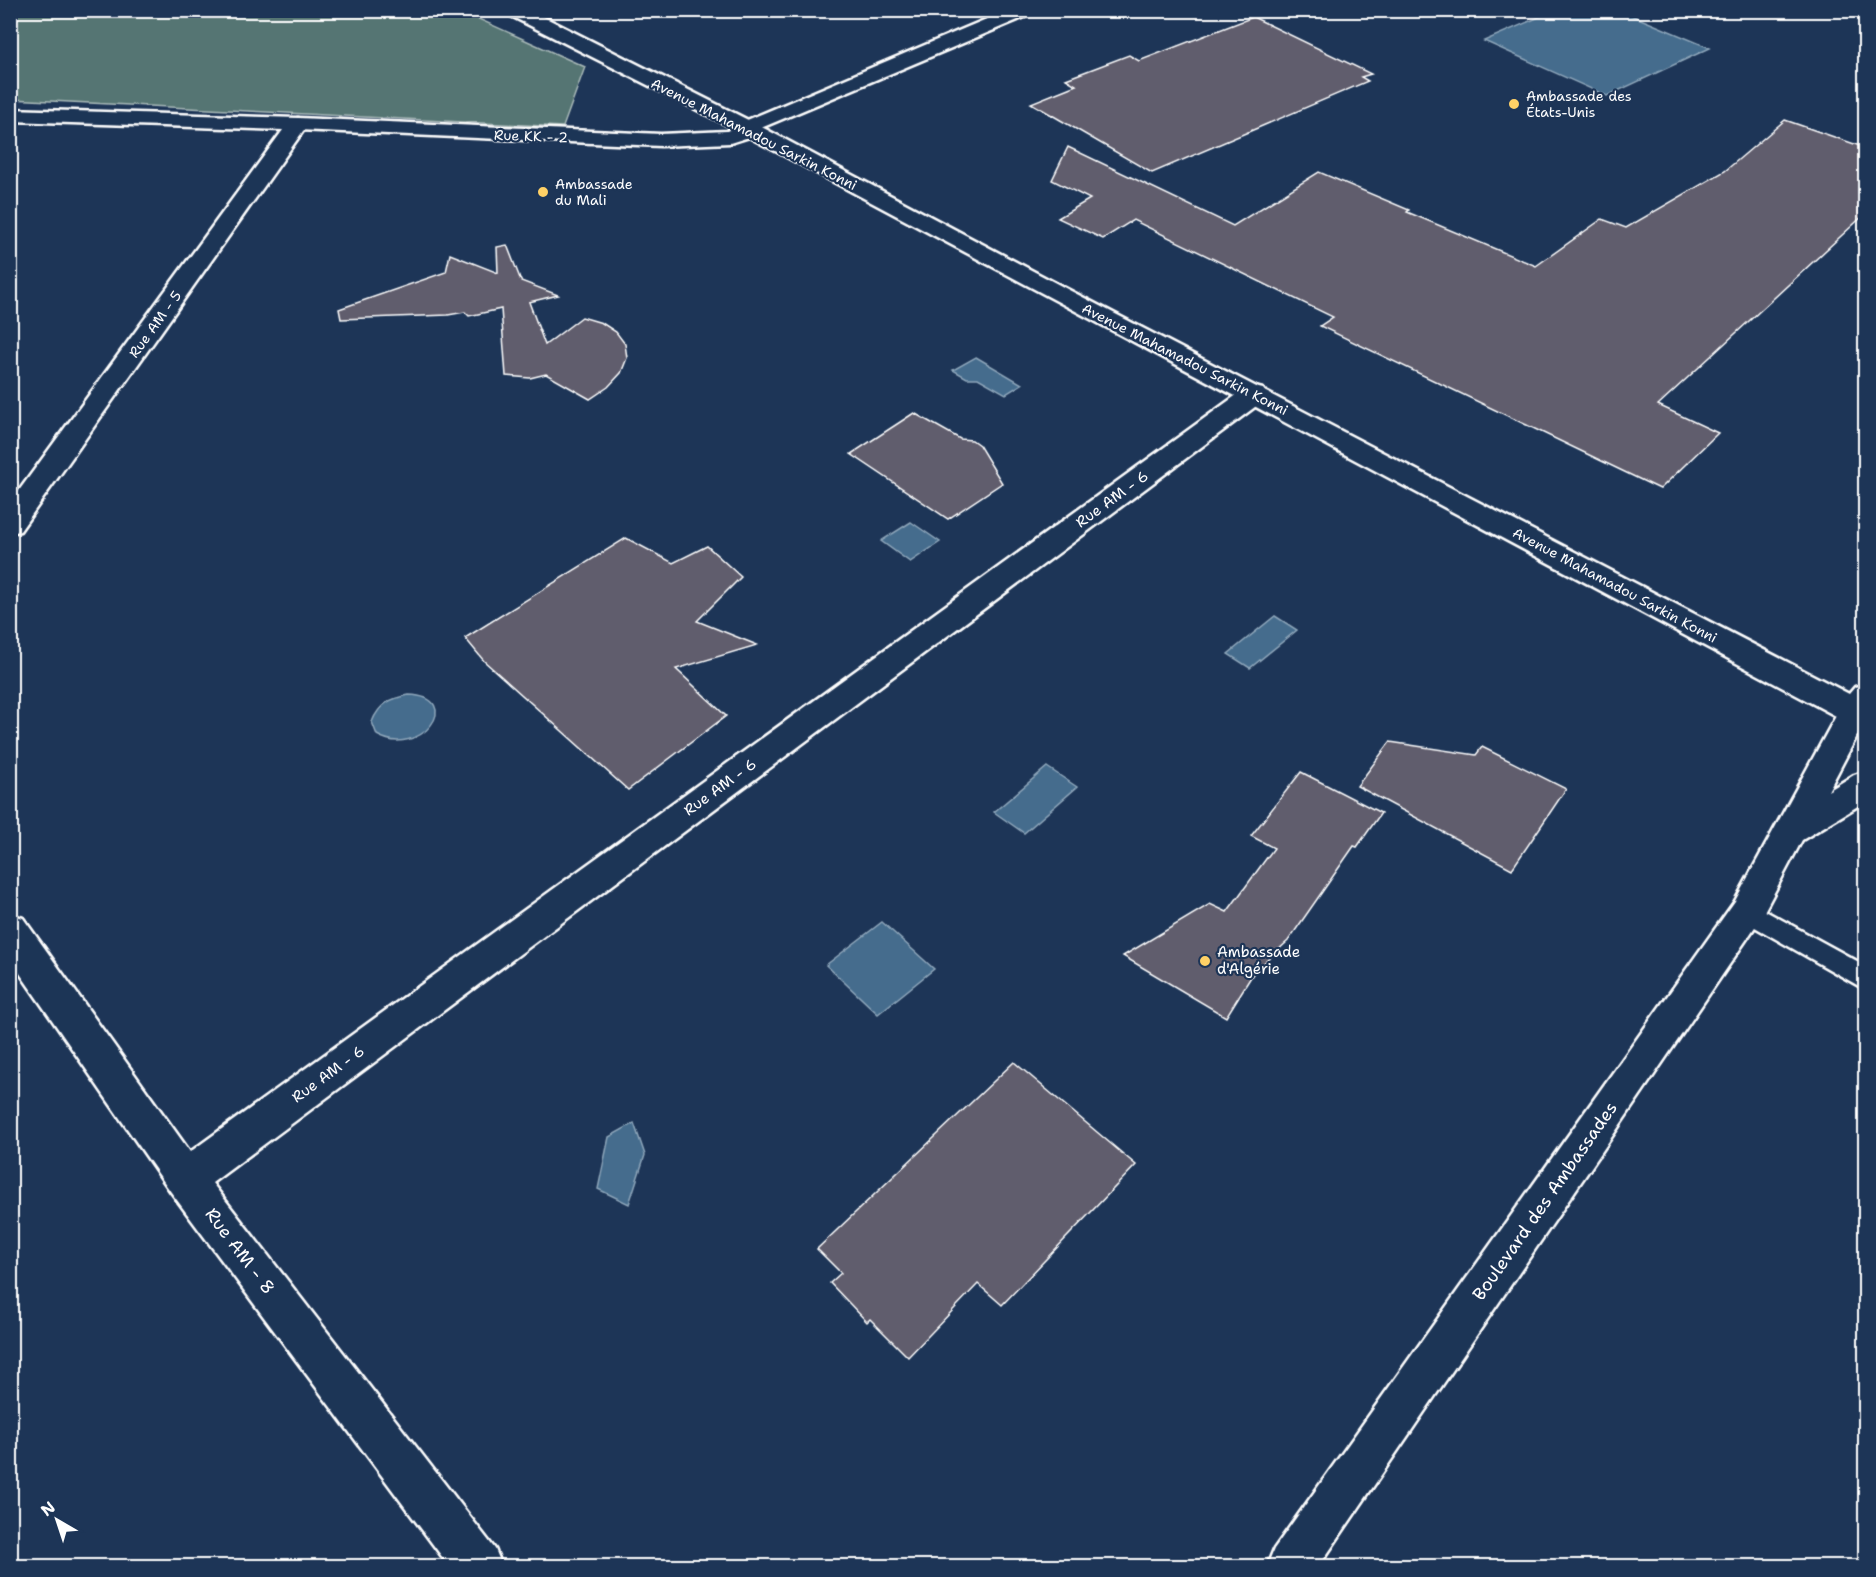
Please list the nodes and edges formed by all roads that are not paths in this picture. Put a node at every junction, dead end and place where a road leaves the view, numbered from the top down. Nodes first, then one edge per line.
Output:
1 (513, 10) edge
2 (1025, 10) edge
3 (10, 115) edge
4 (298, 124) junction
5 (747, 127) junction
6 (1254, 395) junction
7 (10, 524) edge
8 (1860, 703) edge
9 (1866, 784) edge
10 (1790, 831) junction
11 (1747, 911) junction
12 (10, 929) edge
13 (1866, 979) edge
14 (185, 1179) junction
15 (478, 1566) edge
16 (1291, 1566) edge

1 - 5 street, Avenue Mahamadou Sarkin Konni
2 - 5 street, Rue KK - 2
3 - 4 street, Rue KK - 2
4 - 5 street, Rue KK - 2
4 - 7 street, Rue AM - 5
5 - 6 street, Avenue Mahamadou Sarkin Konni
6 - 8 street, Avenue Mahamadou Sarkin Konni
6 - 14 street, Rue AM - 6
8 - 10 street, Boulevard des Ambassades
9 - 10 street
10 - 11 street, Boulevard des Ambassades
11 - 13 lane
11 - 16 street, Boulevard des Ambassades
12 - 14 street, Rue AM - 8
14 - 15 street, Rue AM - 8

